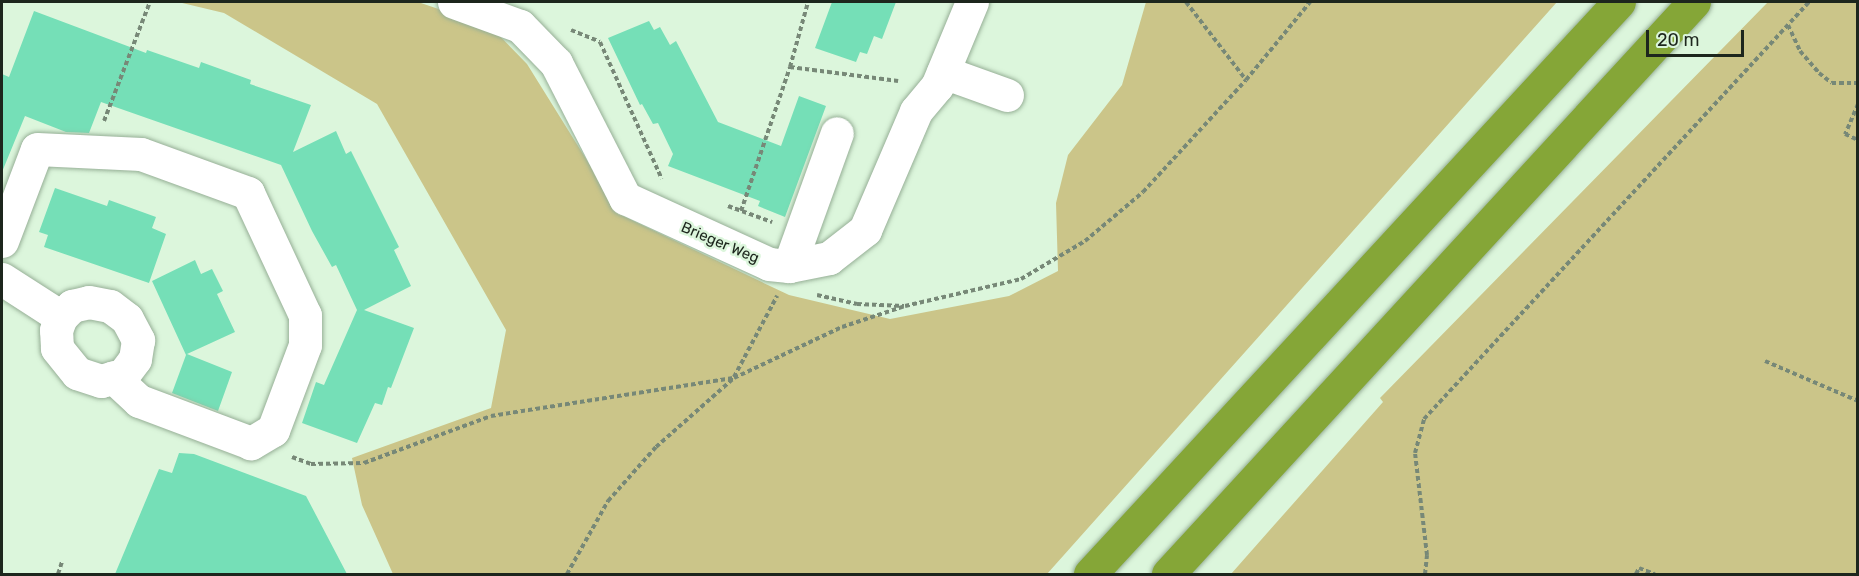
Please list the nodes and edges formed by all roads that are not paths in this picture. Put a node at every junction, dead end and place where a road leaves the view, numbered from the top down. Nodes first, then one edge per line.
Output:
1 (454, 2) edge
2 (972, 2) edge
3 (1619, 2) edge
4 (1694, 2) edge
5 (940, 79) junction
6 (1007, 95) dead end
7 (837, 133) dead end
8 (2, 241) edge
9 (786, 275) junction
10 (2, 279) edge
11 (62, 317) junction
12 (113, 377) junction
13 (1090, 574) edge
14 (1168, 574) edge

1 - 9 street, Brieger Weg
2 - 5 street, Brieger Weg
3 - 13 highway
4 - 14 highway
5 - 6 street
5 - 9 street, Brieger Weg
7 - 9 street
8 - 12 street
10 - 11 street
11 - 12 street
11 - 12 street

